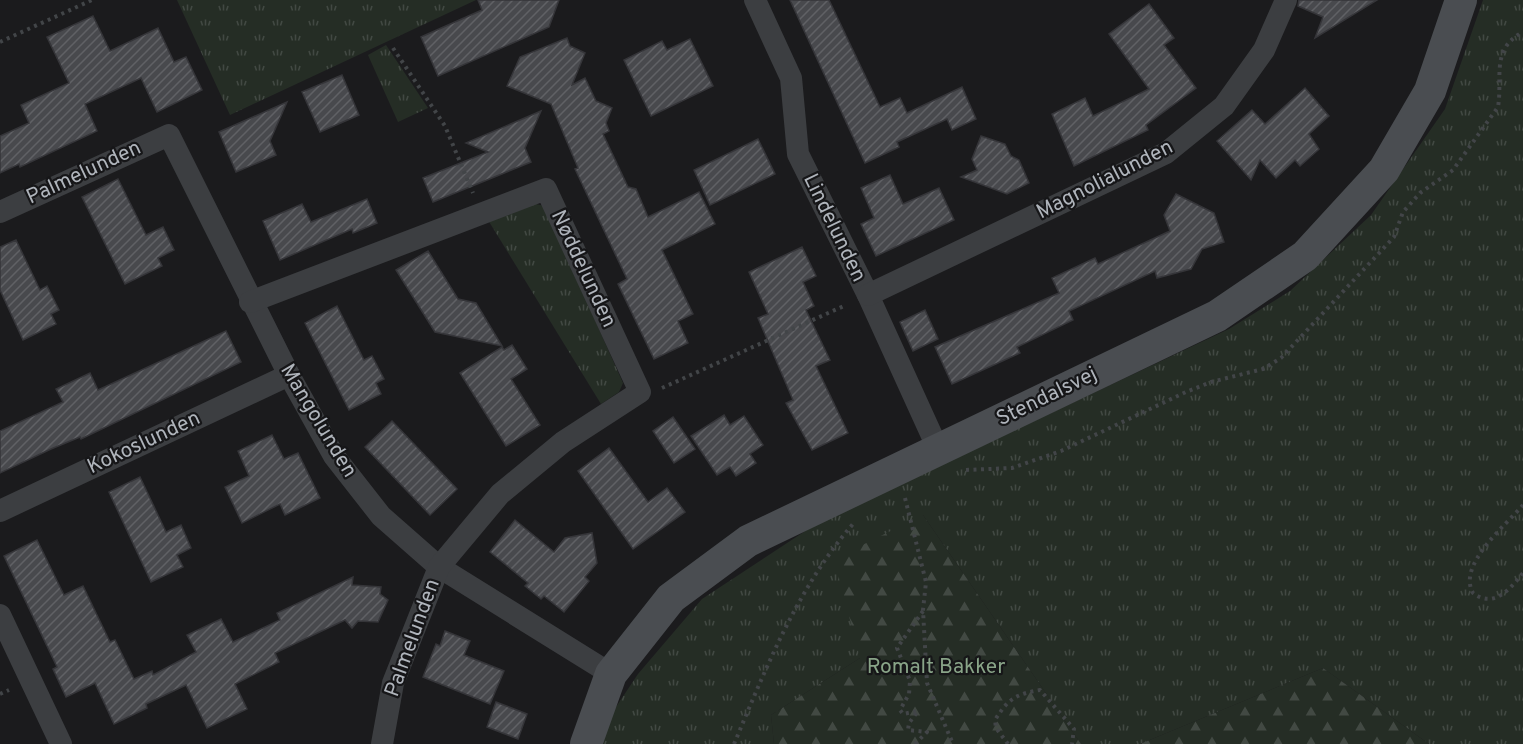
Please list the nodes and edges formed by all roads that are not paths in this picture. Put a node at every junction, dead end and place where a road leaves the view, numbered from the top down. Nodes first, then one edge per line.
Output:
1 (755, 0) edge
2 (1286, 0) edge
3 (1461, 0) edge
4 (169, 135) joint
5 (0, 212) edge
6 (868, 295) junction
7 (250, 302) junction
8 (289, 375) junction
9 (938, 449) junction
10 (0, 511) edge
11 (439, 567) junction
12 (0, 615) edge
13 (611, 674) junction
14 (62, 744) edge
15 (382, 744) edge
16 (586, 744) edge

1 - 6 street, Lindelunden
2 - 6 street, Magnolialunden
3 - 9 street, Stendalsvej
4 - 5 street, Palmelunden
4 - 7 street, Mangolunden
6 - 9 street, Lindelunden
7 - 8 street, Mangolunden
7 - 11 street, Nøddelunden
8 - 10 street, Kokoslunden
8 - 11 street, Mangolunden
9 - 13 street, Stendalsvej
11 - 13 street, Mangolunden
11 - 15 street, Palmelunden
12 - 14 street
13 - 16 street, Stendalsvej

